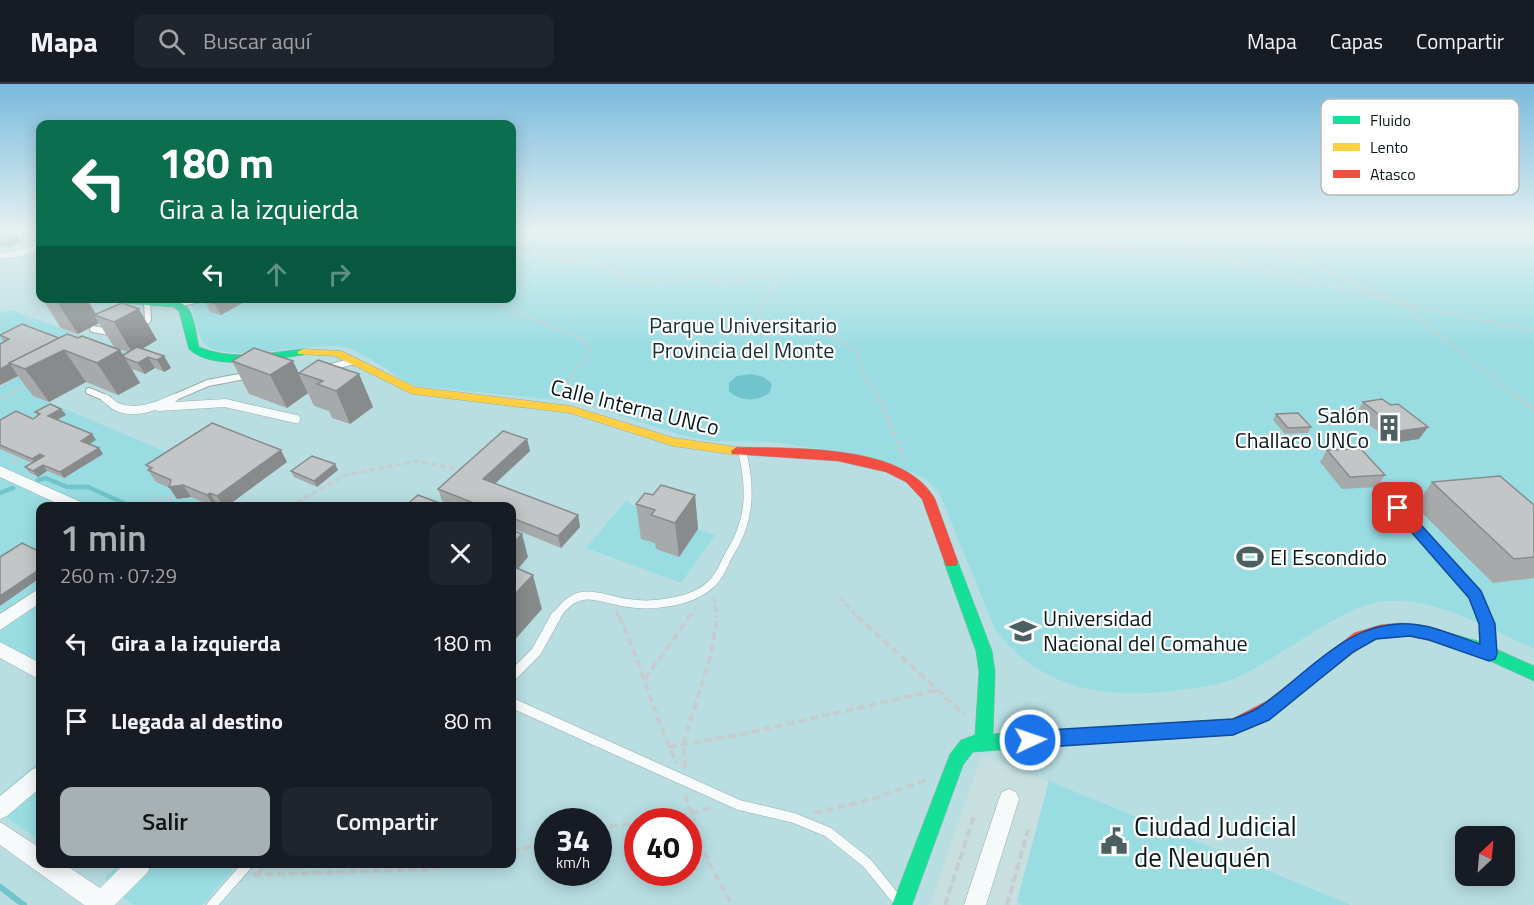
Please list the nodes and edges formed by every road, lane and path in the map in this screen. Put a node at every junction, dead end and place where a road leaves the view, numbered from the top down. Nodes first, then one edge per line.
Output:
1 (613, 271) edge
2 (1271, 271) edge
3 (1326, 271) edge
4 (42, 303) edge
5 (147, 303) edge
6 (162, 303) edge
7 (182, 303) edge
8 (497, 303) edge
9 (1401, 303) junction
10 (177, 304) junction
11 (93, 329) dead end
12 (1534, 331) edge
13 (22, 333) edge
14 (89, 340) edge
15 (79, 345) edge
16 (354, 361) junction
17 (315, 369) edge
18 (30, 371) edge
19 (258, 373) edge
20 (30, 383) edge
21 (0, 386) edge
22 (89, 391) dead end
23 (0, 399) edge
24 (151, 408) junction
25 (558, 408) junction
26 (1534, 411) edge
27 (296, 419) dead end
28 (742, 451) junction
29 (462, 470) edge
30 (0, 471) edge
31 (911, 478) junction
32 (178, 496) edge
33 (184, 498) dead end
34 (67, 502) edge
35 (147, 502) edge
36 (183, 502) edge
37 (297, 502) edge
38 (1398, 508) dead end
39 (713, 583) junction
40 (840, 597) dead end
41 (36, 598) edge
42 (609, 600) junction
43 (0, 623) edge
44 (0, 649) edge
45 (1489, 654) junction
46 (36, 670) edge
47 (516, 672) edge
48 (1534, 675) edge
49 (645, 679) junction
50 (938, 690) junction
51 (516, 705) edge
52 (969, 719) dead end
53 (984, 742) junction
54 (686, 744) junction
55 (669, 747) junction
56 (956, 760) junction
57 (684, 778) junction
58 (36, 779) edge
59 (1009, 799) dead end
60 (732, 802) junction
61 (691, 808) edge
62 (0, 809) edge
63 (702, 810) edge
64 (975, 816) dead end
65 (791, 817) junction
66 (1028, 830) dead end
67 (0, 832) edge
68 (534, 845) edge
69 (702, 845) edge
70 (516, 851) edge
71 (36, 858) edge
72 (51, 868) edge
73 (136, 868) edge
74 (244, 868) edge
75 (264, 868) edge
76 (450, 868) edge
77 (238, 875) junction
78 (256, 875) junction
79 (103, 904) edge
80 (212, 905) edge
81 (732, 905) edge
82 (902, 905) edge
83 (945, 905) edge
84 (975, 905) edge
85 (1007, 905) edge

1 - 31 path
2 - 9 path
3 - 9 path
4 - 13 path
5 - 11 lane
6 - 10 street
7 - 10 lane
8 - 25 path
9 - 12 path
9 - 26 path
10 - 16 street, Calle Interna UNCo
14 - 15 path
16 - 17 lane
16 - 25 street, Calle Interna UNCo
18 - 21 path
19 - 24 lane
20 - 23 path
22 - 24 lane
24 - 27 lane
25 - 28 street, Calle Interna UNCo
28 - 31 street, Calle Interna UNCo
28 - 39 lane
29 - 37 path
30 - 34 street
31 - 53 street
32 - 35 path
33 - 36 path
38 - 45 lane
39 - 42 lane
39 - 49 path
39 - 54 path
40 - 50 path
41 - 43 street
42 - 47 lane
42 - 49 path
44 - 46 street
45 - 48 street
45 - 53 street
49 - 55 path
50 - 52 path
50 - 54 path
51 - 57 lane
53 - 56 street
54 - 55 path
54 - 57 path
55 - 57 path
56 - 65 path
56 - 82 street
57 - 60 lane
57 - 61 path
58 - 62 street
59 - 84 street
60 - 63 path
60 - 65 lane
64 - 83 path
65 - 82 lane
66 - 85 path
67 - 71 street
68 - 70 path
69 - 81 path
72 - 79 street
73 - 79 street
74 - 77 lane
75 - 78 path
76 - 78 path
77 - 78 path
77 - 80 lane

